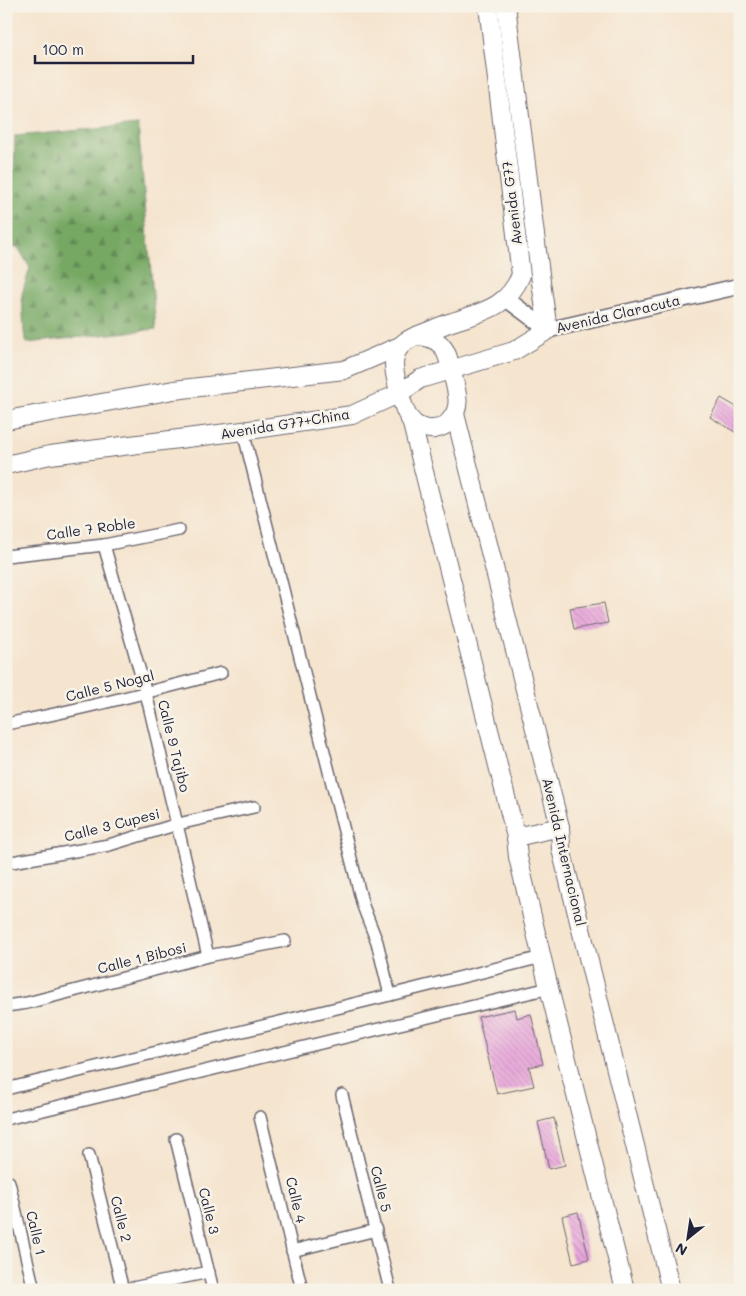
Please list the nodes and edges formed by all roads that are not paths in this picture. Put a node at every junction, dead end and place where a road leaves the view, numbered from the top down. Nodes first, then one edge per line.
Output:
1 (488, 6) edge
2 (506, 6) edge
3 (740, 286) edge
4 (505, 298) junction
5 (548, 330) junction
6 (416, 336) junction
7 (400, 346) junction
8 (451, 369) junction
9 (400, 393) junction
10 (455, 414) junction
11 (6, 420) edge
12 (410, 420) junction
13 (243, 431) junction
14 (6, 465) edge
15 (179, 530) dead end
16 (104, 545) junction
17 (6, 556) edge
18 (221, 673) dead end
19 (146, 693) junction
20 (6, 724) edge
21 (254, 807) dead end
22 (178, 824) junction
23 (560, 827) junction
24 (516, 837) junction
25 (6, 863) edge
26 (285, 941) dead end
27 (208, 956) junction
28 (542, 957) junction
29 (549, 988) junction
30 (390, 995) junction
31 (6, 1006) edge
32 (6, 1090) edge
33 (342, 1095) dead end
34 (260, 1117) dead end
35 (6, 1119) edge
36 (176, 1138) dead end
37 (90, 1156) dead end
38 (9, 1182) dead end
39 (376, 1230) junction
40 (292, 1251) junction
41 (209, 1272) junction
42 (34, 1290) edge
43 (123, 1290) edge
44 (213, 1290) edge
45 (302, 1290) edge
46 (390, 1290) edge
47 (625, 1290) edge
48 (671, 1290) edge

1 - 4 main road, Avenida G77
2 - 5 main road, Avenida G77
3 - 5 street, Avenida Claracuta
4 - 5 street, Avenida Claracuta
4 - 6 main road, Avenida G77
5 - 8 main road, Avenida G77+China
6 - 7 main road, Avenida G77
6 - 8 main road
7 - 9 main road
7 - 11 main road
8 - 9 main road, Avenida G77+China
8 - 10 main road
9 - 12 main road
9 - 13 main road, Avenida G77+China
10 - 12 main road
10 - 23 main road, Avenida Internacional
12 - 24 main road
13 - 14 main road, Avenida G77+China
13 - 30 street
15 - 16 street, Calle 7 Roble
16 - 17 street, Calle 7 Roble
16 - 19 street, Calle 9 Tajibo
18 - 19 street, Calle 5 Nogal
19 - 20 street, Calle 5 Nogal
19 - 22 street, Calle 9 Tajibo
21 - 22 street, Calle 3 Cupesi
22 - 25 street, Calle 3 Cupesi
22 - 27 street, Calle 9 Tajibo
23 - 24 main road
23 - 48 main road, Avenida Internacional
24 - 28 main road
26 - 27 street, Calle 1 Bibosi
27 - 31 street, Calle 1 Bibosi
28 - 29 main road
28 - 30 street
29 - 35 street
29 - 47 main road
30 - 32 street
33 - 39 street, Calle 5
34 - 40 street, Calle 4
36 - 41 street, Calle 3
37 - 43 street, Calle 2
38 - 42 street, Calle 1
39 - 40 street
39 - 46 street, Calle 5
40 - 45 street, Calle 4
41 - 43 street
41 - 44 street, Calle 3

